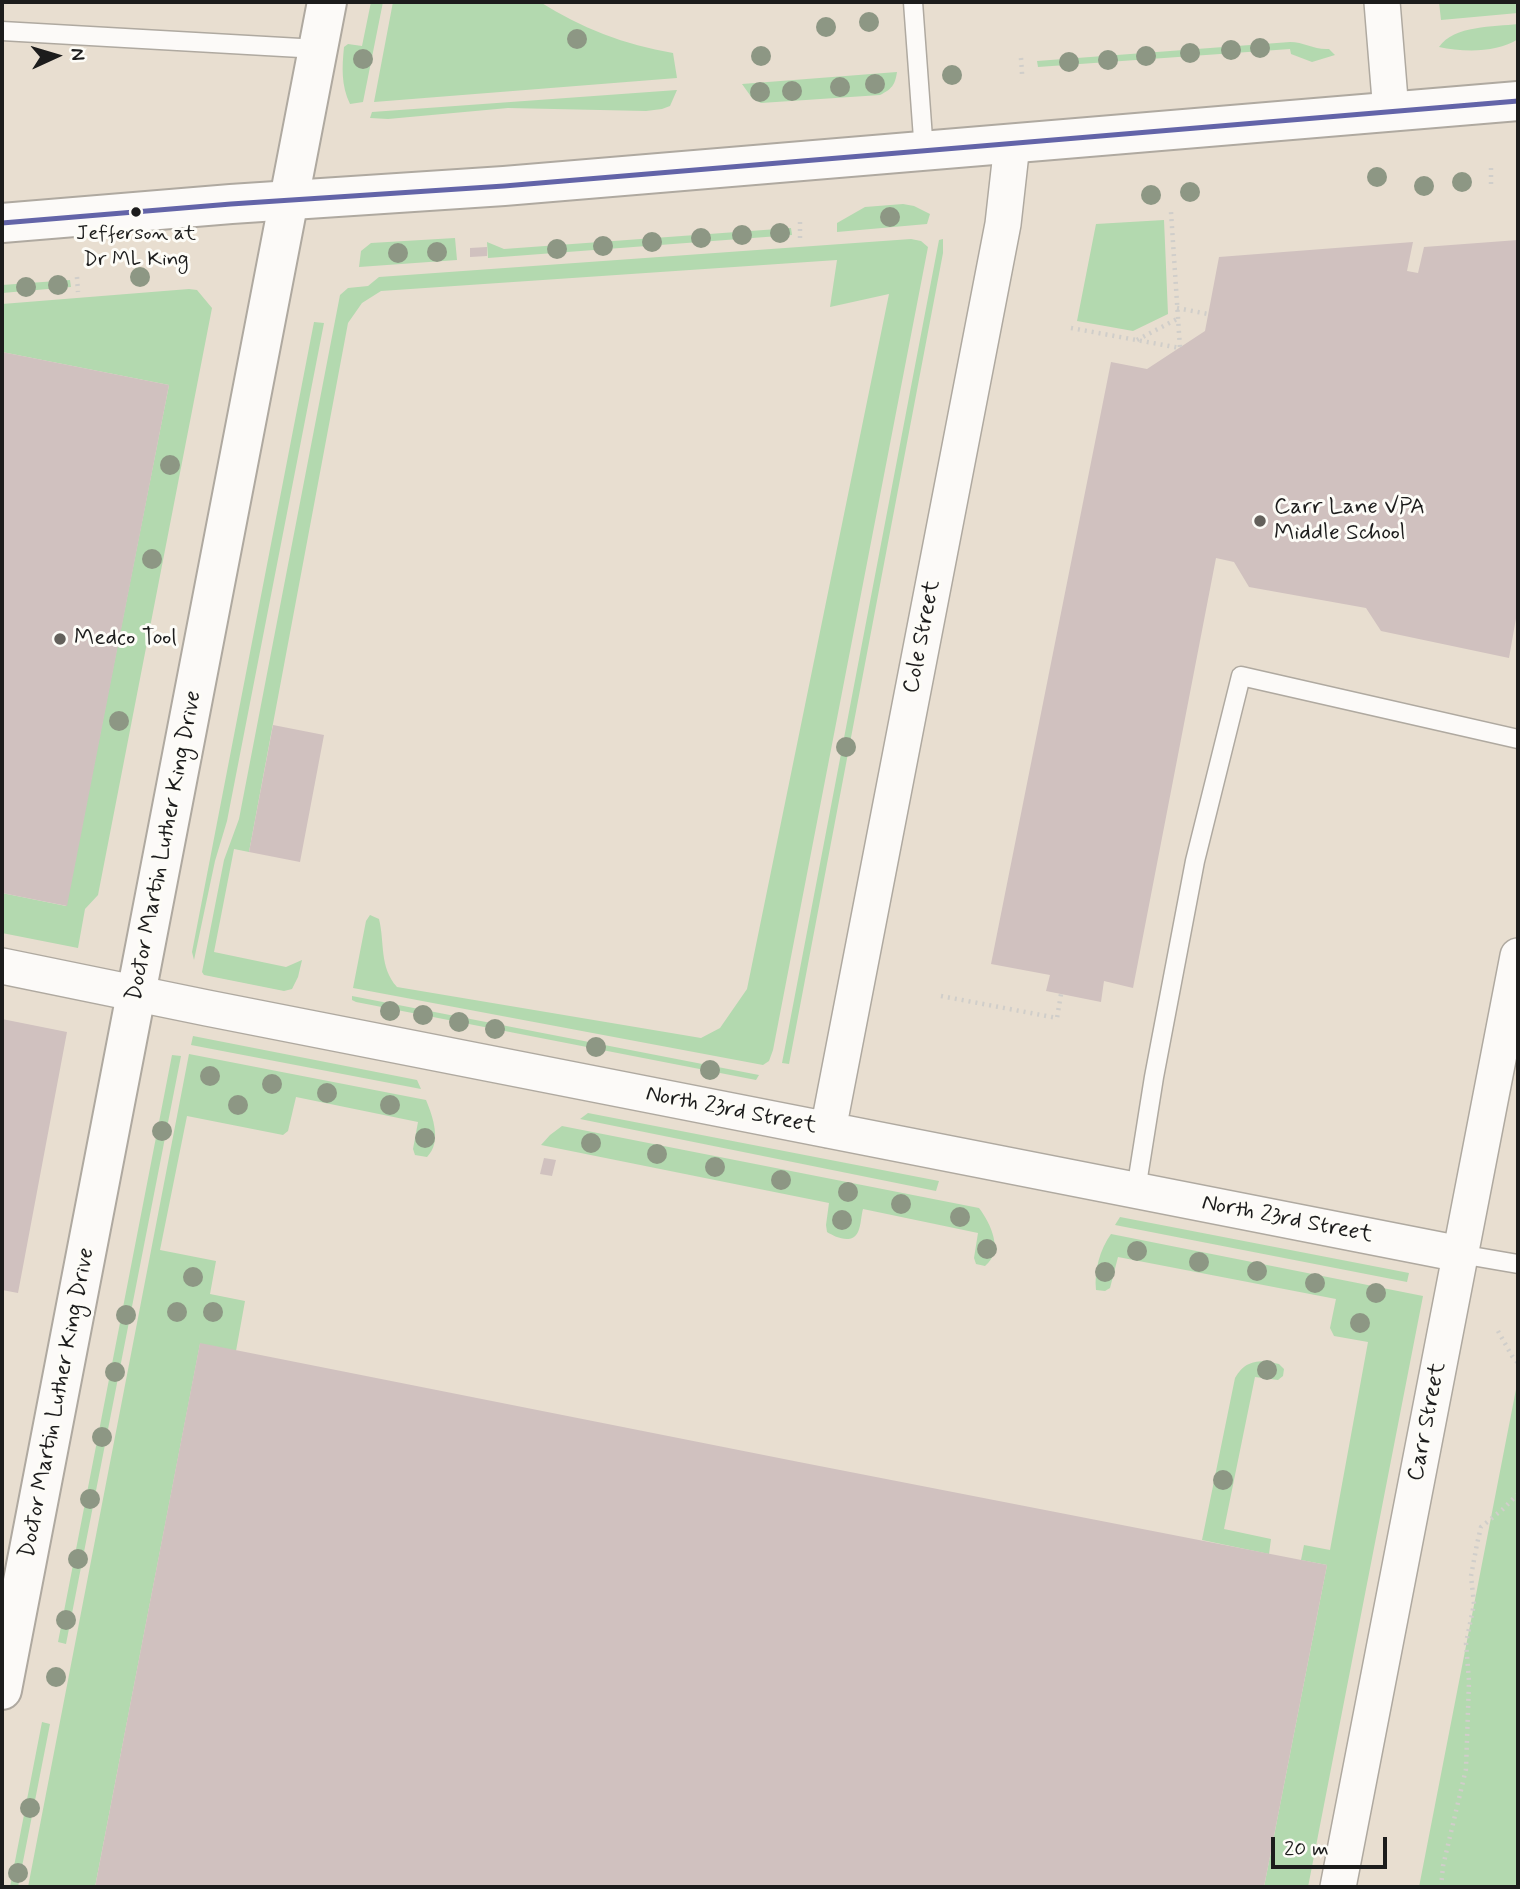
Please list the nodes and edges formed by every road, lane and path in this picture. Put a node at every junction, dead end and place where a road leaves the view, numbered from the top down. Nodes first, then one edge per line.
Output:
1 (327, 2) edge
2 (699, 2) edge
3 (913, 2) edge
4 (1381, 2) edge
5 (699, 9) dead end
6 (2, 31) edge
7 (318, 49) junction
8 (1021, 58) dead end
9 (1022, 74) dead end
10 (1518, 102) edge
11 (1391, 112) junction
12 (1012, 144) junction
13 (923, 152) junction
14 (1490, 168) dead end
15 (1491, 190) dead end
16 (290, 200) junction
17 (1171, 212) dead end
18 (800, 222) dead end
19 (2, 223) edge
20 (800, 240) dead end
21 (77, 277) dead end
22 (78, 292) dead end
23 (1177, 308) junction
24 (1208, 314) dead end
25 (1177, 319) junction
26 (1071, 328) dead end
27 (1136, 340) junction
28 (1518, 739) edge
29 (2, 966) edge
30 (1517, 967) edge
31 (136, 993) junction
32 (1061, 994) dead end
33 (940, 996) dead end
34 (828, 1130) junction
35 (1136, 1190) junction
36 (1460, 1254) junction
37 (1518, 1264) edge
38 (1498, 1331) dead end
39 (1518, 1363) edge
40 (1518, 1494) edge
41 (2, 1690) edge
42 (1338, 1887) edge
43 (1441, 1887) edge

1 - 7 main road, Doctor Martin Luther King Drive
2 - 5 path
3 - 13 lane
4 - 11 street
6 - 7 lane
7 - 16 main road, Doctor Martin Luther King Drive
8 - 9 path
10 - 11 main road
11 - 12 main road
12 - 13 main road
12 - 34 street, Cole Street
13 - 16 main road
14 - 15 path
16 - 19 main road
16 - 31 main road, Doctor Martin Luther King Drive
17 - 23 path
18 - 20 path
21 - 22 path
23 - 24 path
23 - 25 path
25 - 27 path
25 - 27 path
26 - 27 path
28 - 35 lane
29 - 31 street, North 23rd Street
30 - 36 street, Carr Street
31 - 34 street, North 23rd Street
31 - 41 main road, Doctor Martin Luther King Drive
32 - 33 path
34 - 35 street, North 23rd Street
35 - 36 street, North 23rd Street
36 - 37 lane
36 - 42 street, Carr Street
38 - 39 path
40 - 43 path

